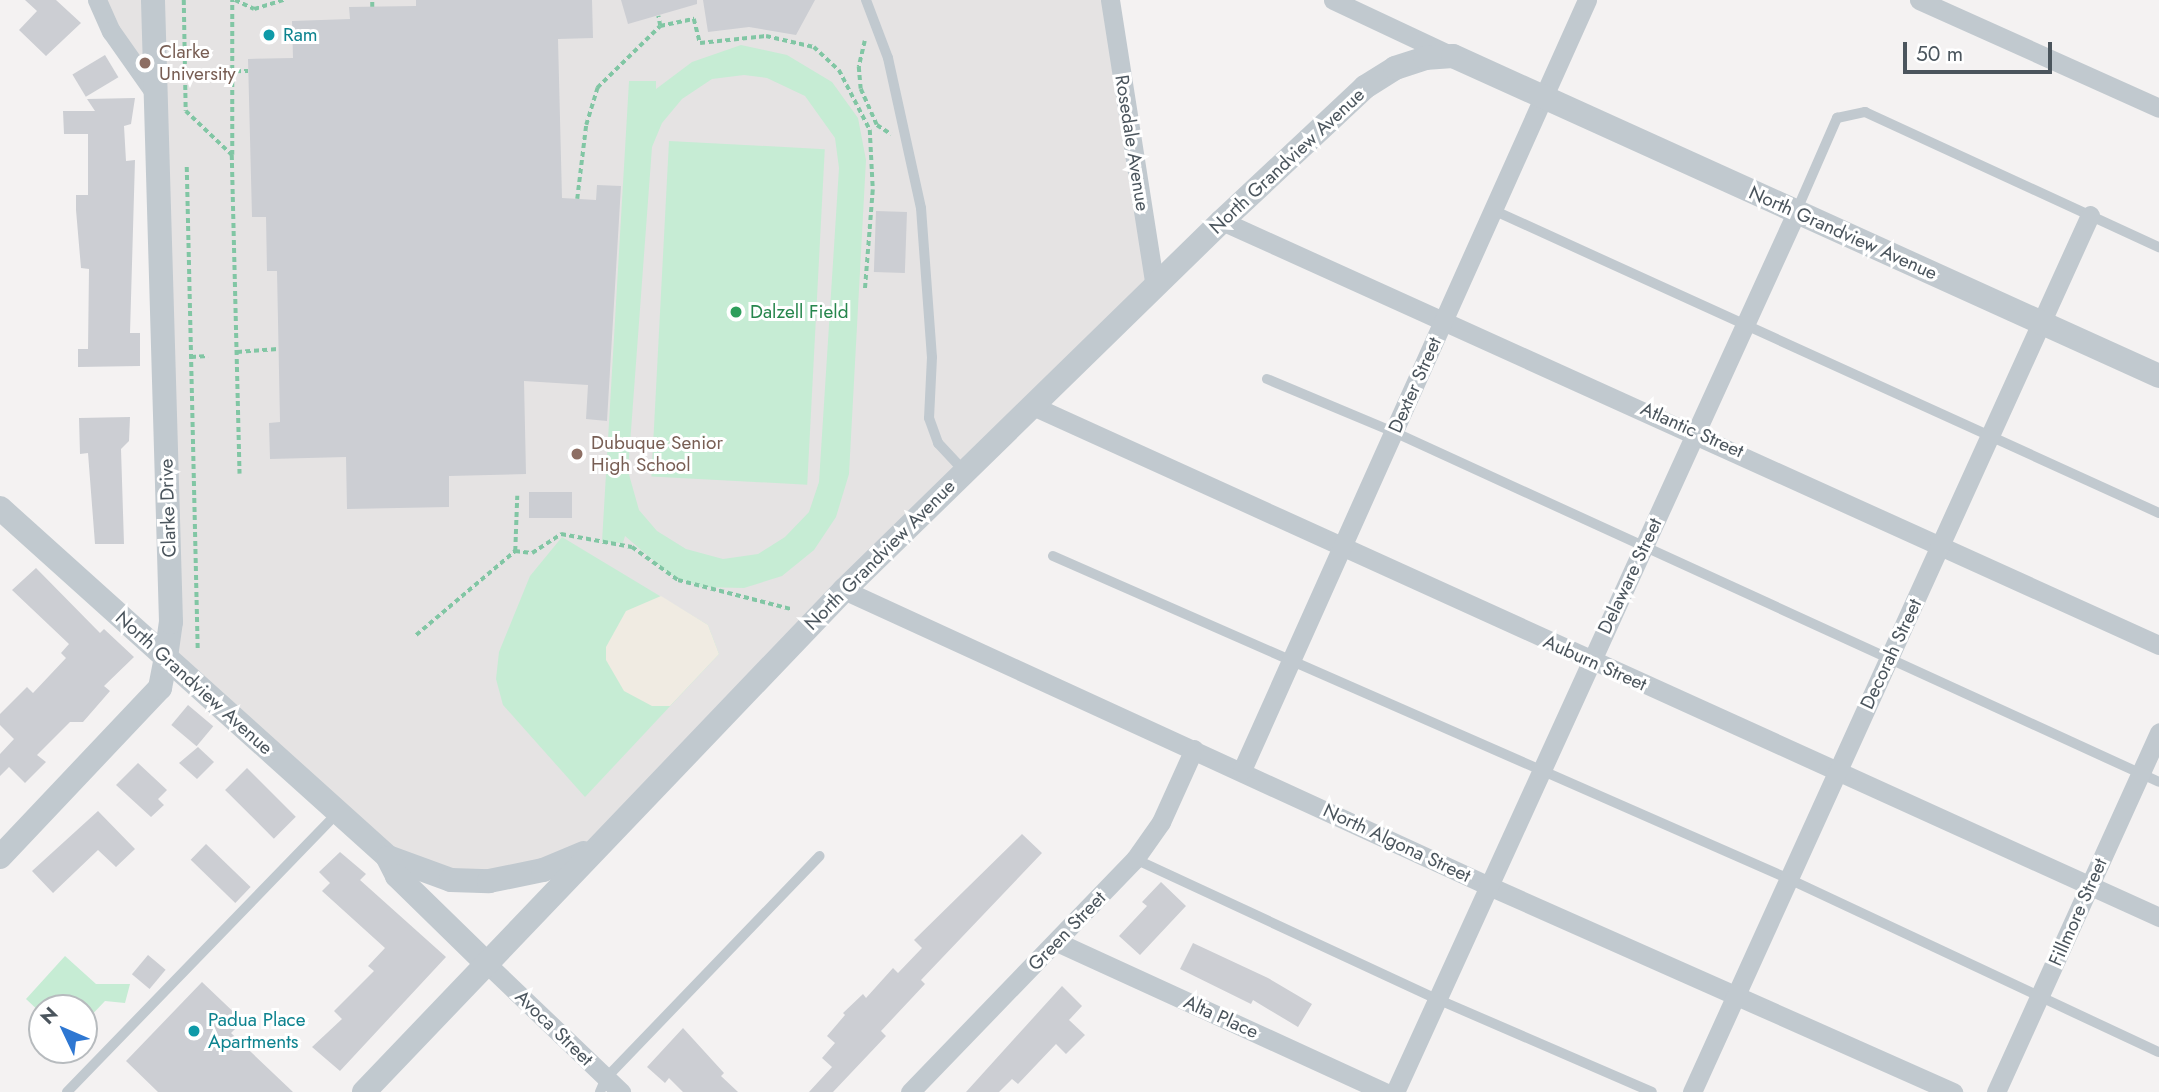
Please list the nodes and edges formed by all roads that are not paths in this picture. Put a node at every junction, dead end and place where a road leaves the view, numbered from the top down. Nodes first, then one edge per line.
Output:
1 (97, 0) edge
2 (153, 0) edge
3 (866, 0) edge
4 (1110, 0) edge
5 (1333, 0) edge
6 (1587, 0) edge
7 (1919, 0) edge
8 (1453, 56) junction
9 (156, 95) junction
10 (1544, 96) junction
11 (2159, 108) edge
12 (1493, 210) junction
13 (1796, 213) junction
14 (2090, 215) junction
15 (1222, 220) junction
16 (2159, 247) edge
17 (1155, 286) junction
18 (1444, 320) junction
19 (2043, 322) junction
20 (1745, 324) junction
21 (2159, 376) edge
22 (1266, 379) dead end
23 (1033, 406) junction
24 (1394, 432) junction
25 (1696, 432) junction
26 (1991, 436) junction
27 (965, 472) junction
28 (0, 508) edge
29 (2159, 513) edge
30 (1941, 545) junction
31 (1342, 547) junction
32 (1643, 549) junction
33 (1053, 556) dead end
34 (844, 590) junction
35 (2159, 645) edge
36 (166, 657) junction
37 (1292, 659) junction
38 (1888, 659) junction
39 (1591, 662) junction
40 (2159, 732) edge
41 (1194, 749) junction
42 (1242, 770) junction
43 (1837, 770) junction
44 (1541, 772) junction
45 (2140, 774) junction
46 (2159, 782) edge
47 (337, 812) junction
48 (594, 849) junction
49 (820, 856) dead end
50 (0, 857) edge
51 (388, 857) junction
52 (1135, 859) junction
53 (1789, 879) junction
54 (2090, 884) junction
55 (1489, 886) junction
56 (2159, 917) edge
57 (1057, 942) junction
58 (486, 963) junction
59 (1738, 995) junction
60 (2038, 998) junction
61 (1437, 999) junction
62 (2159, 1052) edge
63 (603, 1085) edge
64 (67, 1092) edge
65 (364, 1092) edge
66 (621, 1092) edge
67 (910, 1092) edge
68 (1385, 1092) edge
69 (1395, 1092) edge
70 (1652, 1092) edge
71 (1692, 1092) edge
72 (1953, 1092) edge
73 (1996, 1092) edge

1 - 9 street
2 - 9 street, Clarke Drive
3 - 27 lane
4 - 17 street, Rosedale Avenue
5 - 8 street
6 - 10 street, Dexter Street
7 - 11 street
8 - 10 street, North Grandview Avenue
8 - 15 street, North Grandview Avenue
9 - 36 street, Clarke Drive
10 - 12 street, Dexter Street
10 - 13 street, North Grandview Avenue
12 - 18 street, Dexter Street
12 - 20 lane
13 - 14 lane
13 - 19 street, North Grandview Avenue
13 - 20 street, Delaware Street
14 - 16 lane
14 - 19 street, Decorah Street
15 - 17 street, North Grandview Avenue
15 - 18 street, Atlantic Street
17 - 23 street, North Grandview Avenue
18 - 24 street, Dexter Street
18 - 25 street, Atlantic Street
19 - 21 street, North Grandview Avenue
19 - 26 street, Decorah Street
20 - 25 street, Delaware Street
20 - 26 lane
22 - 24 lane
23 - 27 street, North Grandview Avenue
23 - 31 street, Auburn Street
24 - 31 street, Dexter Street
24 - 32 lane
25 - 30 street, Atlantic Street
25 - 32 street, Delaware Street
26 - 29 lane
26 - 30 street, Decorah Street
27 - 34 street, North Grandview Avenue
28 - 36 street, North Grandview Avenue
30 - 35 street, Atlantic Street
30 - 38 street, Decorah Street
31 - 37 street, Dexter Street
31 - 39 street, Auburn Street
32 - 38 lane
32 - 39 street, Delaware Street
33 - 37 lane
34 - 41 street, North Algona Street
34 - 48 street, North Grandview Avenue
36 - 47 street, North Grandview Avenue
36 - 50 street, Clarke Drive
37 - 42 street, Dexter Street
37 - 44 lane
38 - 43 street, Decorah Street
38 - 45 lane
39 - 43 street, Auburn Street
39 - 44 street, Delaware Street
40 - 45 street, Fillmore Street
41 - 42 street, North Algona Street
41 - 52 street, Green Street
42 - 55 street, North Algona Street
43 - 53 street, Decorah Street
43 - 54 street, Auburn Street
44 - 53 lane
44 - 55 street, Delaware Street
45 - 46 lane
45 - 54 street, Fillmore Street
47 - 51 street, North Grandview Avenue
47 - 64 lane
48 - 51 street, North Grandview Avenue
48 - 58 street, North Grandview Avenue
49 - 63 lane
51 - 58 street, North Grandview Avenue
52 - 57 street, Green Street
52 - 61 lane
53 - 59 street, Decorah Street
53 - 60 lane
54 - 56 street, Auburn Street
54 - 60 street, Fillmore Street
55 - 59 street, North Algona Street
55 - 61 street, Delaware Street
57 - 67 street, Green Street
57 - 68 street, Alta Place
58 - 63 street, Avoca Street
58 - 65 street
59 - 71 street, Decorah Street
59 - 72 street, North Algona Street
60 - 62 lane
60 - 73 street, Fillmore Street
61 - 69 street, Delaware Street
61 - 70 lane
63 - 66 street, Avoca Street

